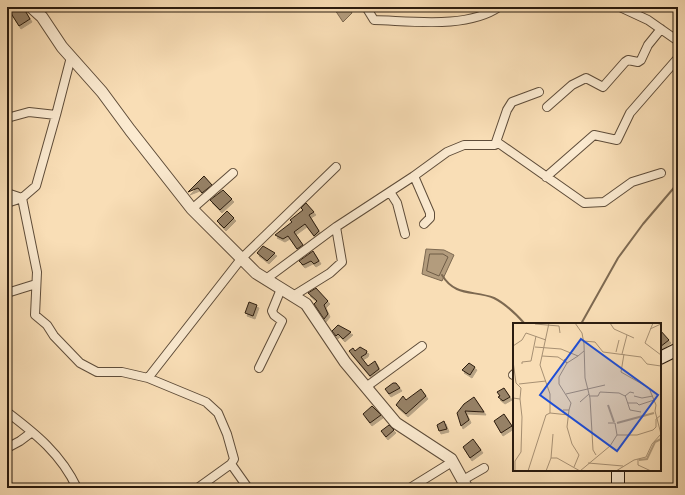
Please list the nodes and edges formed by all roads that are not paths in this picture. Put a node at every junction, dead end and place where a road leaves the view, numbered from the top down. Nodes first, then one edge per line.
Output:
1 (31, 7) edge
2 (366, 7) edge
3 (499, 7) edge
4 (620, 7) edge
5 (661, 29) junction
6 (678, 41) edge
7 (71, 57) junction
8 (678, 58) edge
9 (539, 92) dead end
10 (546, 107) dead end
11 (56, 116) junction
12 (7, 118) edge
13 (497, 142) junction
14 (336, 167) dead end
15 (233, 173) dead end
16 (661, 173) dead end
17 (414, 176) junction
18 (546, 177) junction
19 (390, 192) junction
20 (7, 193) edge
21 (22, 198) junction
22 (7, 203) edge
23 (192, 209) junction
24 (424, 224) dead end
25 (336, 227) junction
26 (405, 234) dead end
27 (241, 259) junction
28 (266, 279) junction
29 (36, 284) junction
30 (281, 289) junction
31 (7, 293) edge
32 (293, 296) junction
33 (422, 346) dead end
34 (678, 349) edge
35 (661, 358) edge
36 (259, 368) dead end
37 (148, 378) junction
38 (366, 387) junction
39 (7, 412) edge
40 (32, 432) junction
41 (7, 448) edge
42 (452, 462) junction
43 (231, 464) junction
44 (484, 468) dead end
45 (618, 471) edge
46 (465, 484) edge
47 (199, 487) edge
48 (77, 488) edge
49 (248, 488) edge
50 (410, 488) edge
51 (618, 488) edge

1 - 7 street
2 - 3 street
4 - 5 street
5 - 6 street
5 - 10 street
7 - 11 street
7 - 23 street
8 - 18 street
9 - 13 street
11 - 12 street
11 - 21 street
13 - 17 street
13 - 18 street
14 - 27 street
15 - 23 street
16 - 18 street
17 - 19 street
17 - 24 street
19 - 25 street
19 - 26 street
20 - 21 street
21 - 22 street
21 - 29 street
23 - 27 street
25 - 28 street
25 - 32 street
27 - 28 street
27 - 37 street
28 - 30 street
29 - 31 street
29 - 37 street
30 - 32 street
30 - 36 street
32 - 38 street
33 - 38 street
34 - 35 main road
37 - 43 street
38 - 42 street
39 - 40 street
40 - 41 street
40 - 48 street
42 - 46 street
42 - 50 street
43 - 47 street
43 - 49 street
44 - 46 street
45 - 51 main road

